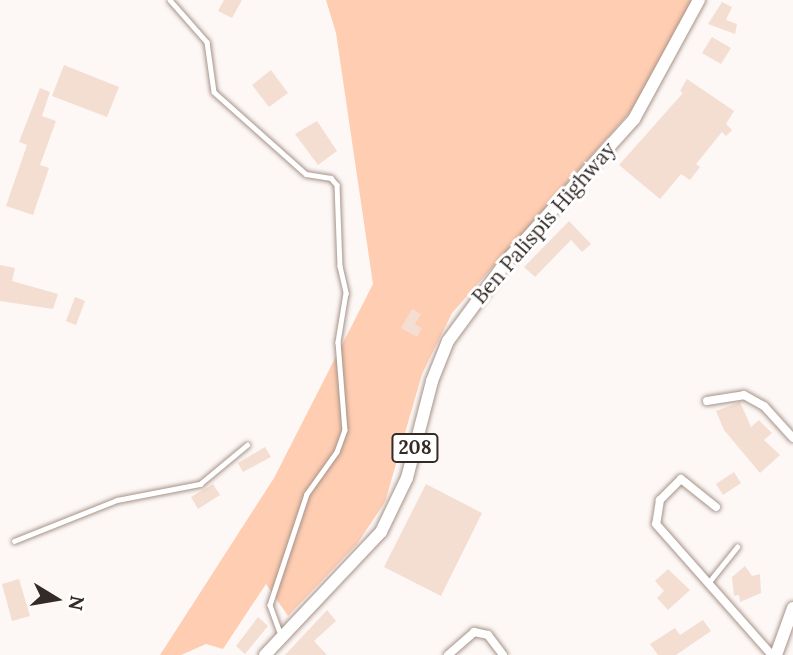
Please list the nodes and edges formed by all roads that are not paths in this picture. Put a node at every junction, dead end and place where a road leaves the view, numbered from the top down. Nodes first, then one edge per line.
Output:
1 (170, 0) edge
2 (699, 0) edge
3 (707, 401) dead end
4 (793, 438) edge
5 (247, 445) dead end
6 (716, 508) dead end
7 (14, 541) dead end
8 (737, 547) dead end
9 (708, 583) junction
10 (793, 608) edge
11 (281, 636) junction
12 (265, 655) edge
13 (448, 655) edge
14 (503, 655) edge
15 (774, 655) edge

1 - 11 lane
2 - 11 main road, Ben Palispis Highway / 208
3 - 4 street
5 - 7 lane
6 - 9 street
8 - 9 lane
9 - 15 street
10 - 15 main road
11 - 12 main road, Ben Palispis Highway / 208
13 - 14 street

